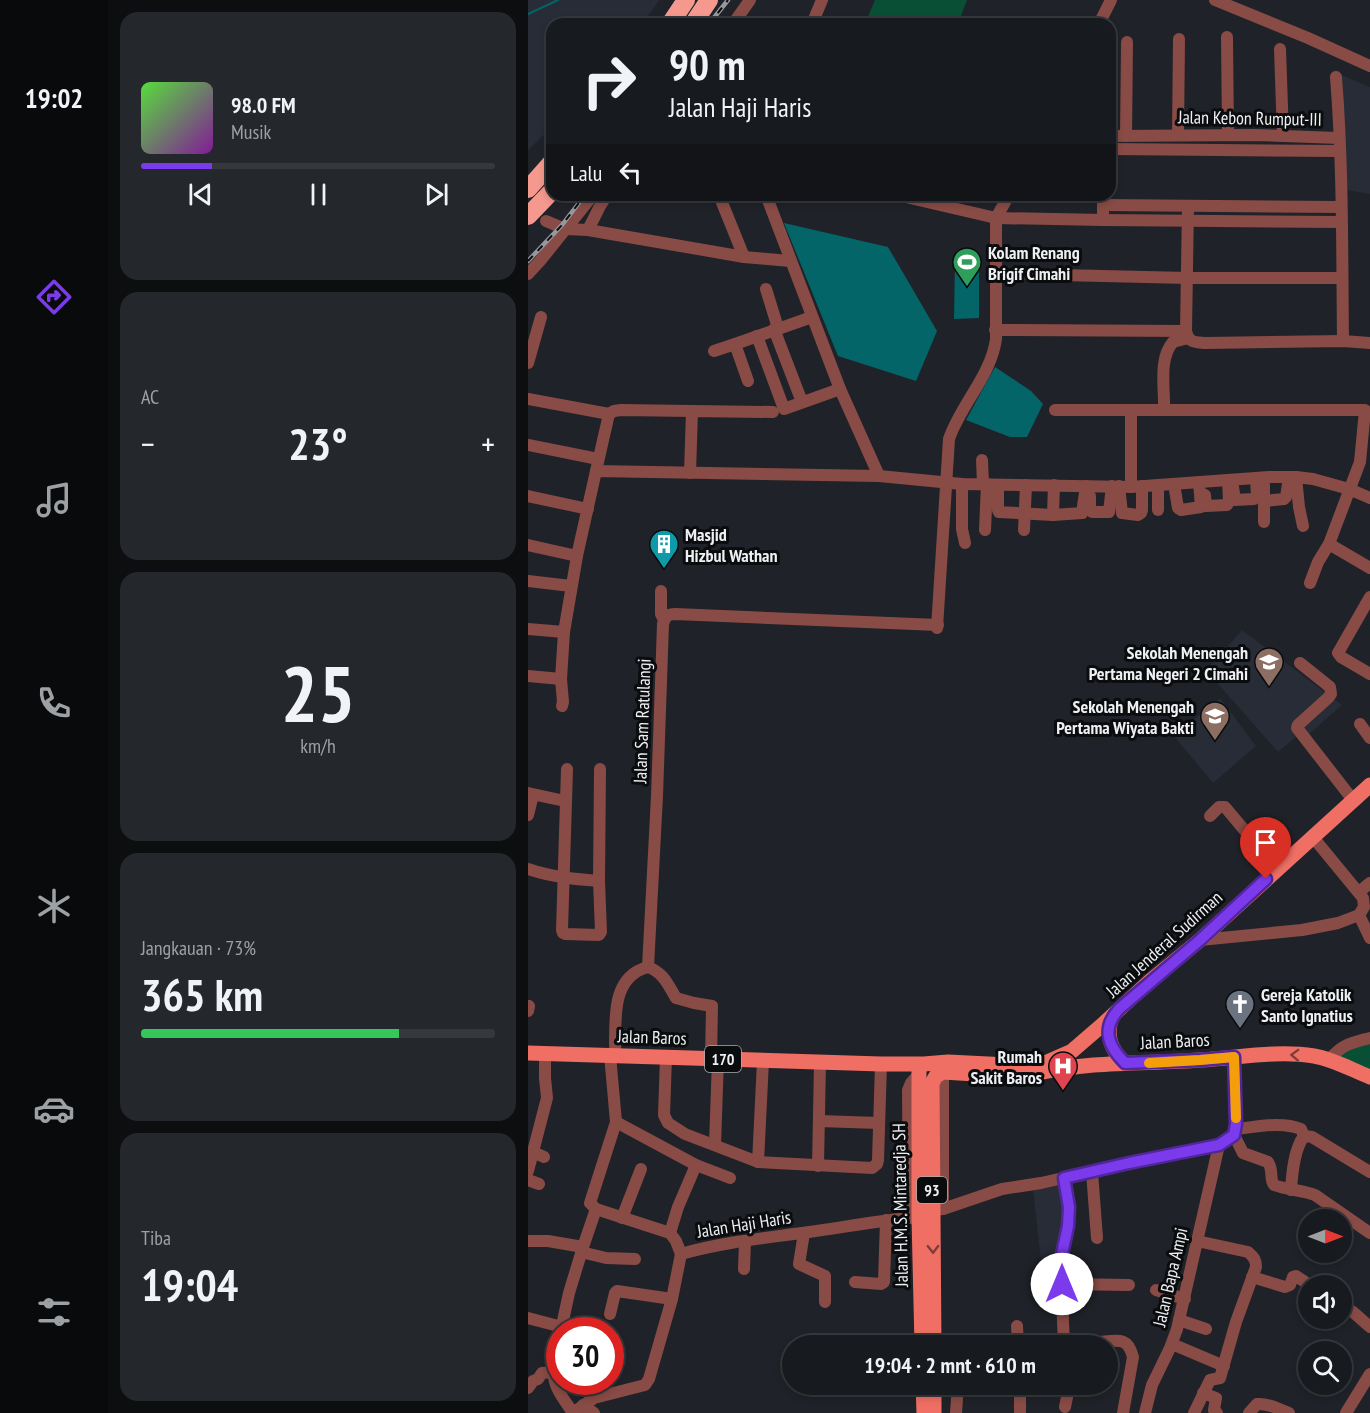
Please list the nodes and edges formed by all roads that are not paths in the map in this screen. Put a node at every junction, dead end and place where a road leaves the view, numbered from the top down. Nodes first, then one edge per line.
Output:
1 (686, 0) edge
2 (709, 0) edge
3 (750, 0) edge
4 (822, 0) edge
5 (1111, 0) edge
6 (1215, 0) edge
7 (1241, 5) edge
8 (674, 18) edge
9 (697, 18) edge
10 (737, 18) edge
11 (814, 18) edge
12 (1102, 18) edge
13 (1227, 37) dead end
14 (1179, 39) dead end
15 (1127, 42) dead end
16 (1280, 49) dead end
17 (1370, 66) edge
18 (1336, 77) dead end
19 (1178, 135) junction
20 (1228, 135) junction
21 (1116, 136) edge
22 (1126, 136) junction
23 (1283, 136) junction
24 (1339, 145) junction
25 (1116, 149) edge
26 (546, 169) edge
27 (528, 187) edge
28 (547, 201) edge
29 (588, 201) edge
30 (603, 201) edge
31 (721, 201) edge
32 (768, 201) edge
33 (922, 201) edge
34 (1006, 201) edge
35 (1103, 201) edge
36 (1116, 201) edge
37 (1188, 206) junction
38 (1341, 207) junction
39 (537, 219) edge
40 (996, 219) junction
41 (1103, 220) junction
42 (1188, 221) junction
43 (1341, 222) junction
44 (565, 229) junction
45 (588, 230) junction
46 (744, 257) junction
47 (790, 261) junction
48 (528, 274) edge
49 (1018, 274) dead end
50 (1188, 278) junction
51 (1342, 278) junction
52 (766, 289) dead end
53 (541, 317) dead end
54 (812, 317) junction
55 (776, 329) junction
56 (995, 330) junction
57 (1187, 335) junction
58 (757, 336) junction
59 (1343, 341) junction
60 (1370, 343) edge
61 (735, 344) junction
62 (714, 351) dead end
63 (528, 363) edge
64 (748, 381) dead end
65 (840, 389) junction
66 (528, 399) edge
67 (802, 402) junction
68 (1055, 410) dead end
69 (1131, 410) junction
70 (1164, 410) junction
71 (1367, 410) edge
72 (692, 411) junction
73 (773, 412) dead end
74 (609, 414) junction
75 (528, 445) edge
76 (982, 460) dead end
77 (597, 465) junction
78 (690, 473) junction
79 (879, 476) junction
80 (1293, 477) junction
81 (1260, 478) junction
82 (1230, 480) junction
83 (1201, 482) junction
84 (945, 483) junction
85 (962, 484) junction
86 (989, 484) junction
87 (1174, 484) junction
88 (1026, 485) junction
89 (1054, 485) junction
90 (1158, 485) junction
91 (1089, 486) junction
92 (1126, 486) junction
93 (1349, 489) junction
94 (528, 496) edge
95 (1370, 498) edge
96 (1264, 501) junction
97 (588, 508) junction
98 (1158, 510) dead end
99 (1025, 513) junction
100 (1053, 515) junction
101 (1264, 522) dead end
102 (1303, 526) dead end
103 (985, 530) dead end
104 (1024, 530) dead end
105 (965, 543) dead end
106 (1329, 544) junction
107 (528, 545) edge
108 (577, 556) junction
109 (1370, 568) edge
110 (528, 581) edge
111 (1310, 583) dead end
112 (571, 586) junction
113 (661, 591) dead end
114 (1370, 597) edge
115 (664, 620) junction
116 (528, 629) edge
117 (564, 632) junction
118 (1300, 663) dead end
119 (1370, 674) edge
120 (528, 676) edge
121 (561, 679) junction
122 (562, 706) dead end
123 (1360, 724) dead end
124 (1370, 738) edge
125 (567, 769) dead end
126 (600, 769) dead end
127 (1370, 785) edge
128 (530, 794) edge
129 (1353, 800) junction
130 (565, 801) junction
131 (528, 815) edge
132 (1210, 816) dead end
133 (1312, 836) junction
134 (528, 869) edge
135 (1277, 869) junction
136 (563, 878) junction
137 (599, 882) junction
138 (1370, 883) edge
139 (1359, 892) junction
140 (1359, 915) junction
141 (1370, 938) edge
142 (1200, 940) junction
143 (648, 967) junction
144 (529, 1006) edge
145 (528, 1011) edge
146 (1112, 1017) junction
147 (1370, 1038) edge
148 (1072, 1051) junction
149 (528, 1053) edge
150 (545, 1054) junction
151 (612, 1055) junction
152 (666, 1057) junction
153 (1234, 1057) junction
154 (715, 1059) junction
155 (1329, 1060) junction
156 (763, 1061) junction
157 (820, 1062) junction
158 (1125, 1063) junction
159 (881, 1064) junction
160 (1080, 1066) junction
161 (919, 1069) junction
162 (943, 1072) junction
163 (1370, 1077) edge
164 (931, 1106) junction
165 (819, 1121) junction
166 (616, 1122) junction
167 (879, 1123) junction
168 (1235, 1132) junction
169 (1304, 1136) junction
170 (715, 1145) junction
171 (1219, 1145) junction
172 (758, 1162) junction
173 (696, 1165) junction
174 (818, 1166) junction
175 (641, 1168) dead end
176 (528, 1171) edge
177 (1092, 1172) junction
178 (1370, 1172) edge
179 (730, 1178) dead end
180 (1064, 1178) junction
181 (1291, 1190) junction
182 (596, 1209) junction
183 (926, 1213) junction
184 (622, 1218) junction
185 (886, 1220) junction
186 (670, 1233) junction
187 (804, 1233) junction
188 (1370, 1233) edge
189 (1096, 1238) dead end
190 (528, 1240) edge
191 (746, 1240) junction
192 (1197, 1241) junction
193 (582, 1250) junction
194 (681, 1254) junction
195 (635, 1259) dead end
196 (744, 1269) dead end
197 (1252, 1277) junction
198 (1298, 1277) edge
199 (855, 1282) dead end
200 (1062, 1284) junction
201 (1129, 1285) dead end
202 (1156, 1290) dead end
203 (672, 1299) junction
204 (1185, 1299) junction
205 (825, 1302) dead end
206 (1352, 1311) edge
207 (610, 1314) dead end
208 (564, 1317) edge
209 (528, 1318) edge
210 (1179, 1320) junction
211 (546, 1324) edge
212 (1017, 1326) dead end
213 (1370, 1327) edge
214 (1206, 1329) dead end
215 (922, 1335) edge
216 (933, 1335) edge
217 (1017, 1335) edge
218 (1064, 1335) edge
219 (1118, 1340) edge
220 (1172, 1344) junction
221 (1224, 1365) junction
222 (546, 1373) edge
223 (1370, 1374) edge
224 (528, 1388) edge
225 (1203, 1393) junction
226 (567, 1395) edge
227 (923, 1395) edge
228 (934, 1395) edge
229 (957, 1395) edge
230 (1020, 1395) edge
231 (1067, 1395) edge
232 (1065, 1407) dead end
233 (583, 1410) edge
234 (924, 1413) edge
235 (934, 1413) edge
236 (956, 1413) edge
237 (1020, 1413) edge
238 (1123, 1413) edge
239 (1145, 1413) edge
240 (1194, 1413) edge
241 (1217, 1413) edge
242 (1249, 1413) edge
243 (1289, 1413) edge
244 (1346, 1413) edge

1 - 8 highway
2 - 9 highway
3 - 10 street
4 - 11 street
5 - 12 street
6 - 7 street
7 - 17 street
13 - 20 street
14 - 19 street
15 - 22 street
16 - 23 street
18 - 24 street
19 - 20 street, Jalan Kebon Rumput-III
19 - 22 street, Jalan Kebon Rumput-III
20 - 23 street, Jalan Kebon Rumput-III
21 - 22 street, Jalan Kebon Rumput-III
23 - 24 street, Jalan Kebon Rumput-III
24 - 25 street
24 - 38 street
26 - 27 highway
28 - 39 highway
29 - 44 street
30 - 45 street
31 - 46 street
32 - 47 street
33 - 40 street
34 - 40 street
35 - 41 street
36 - 37 street
37 - 38 street
37 - 42 street
38 - 43 street
39 - 44 street
40 - 41 street
40 - 56 street
41 - 42 street
42 - 43 street
42 - 50 street
43 - 51 street
44 - 45 street
44 - 48 street
45 - 46 street
46 - 47 street
47 - 54 street
49 - 50 street
50 - 51 street
50 - 57 street
51 - 59 street
52 - 55 street
53 - 63 street
54 - 55 street
54 - 65 street
55 - 58 street
55 - 67 street
56 - 57 street
56 - 84 street
57 - 59 street
57 - 70 street
58 - 61 street
58 - 67 street
59 - 60 street
61 - 62 street
61 - 64 street
65 - 67 street
65 - 79 street
66 - 74 street
68 - 69 street
69 - 70 street
69 - 92 street
70 - 71 street
71 - 93 street
72 - 73 street
72 - 74 street
72 - 78 street
74 - 77 street
75 - 77 street
76 - 86 street
77 - 78 street
77 - 97 street
78 - 79 street
79 - 84 street
80 - 81 street
80 - 93 street
80 - 96 street
80 - 102 street
81 - 82 street
81 - 82 street
81 - 96 street
82 - 83 street
82 - 83 street
83 - 87 street
83 - 87 street
84 - 85 street
84 - 115 street
85 - 86 street
85 - 105 street
86 - 88 street
86 - 99 street
86 - 103 street
87 - 90 street
88 - 89 street
88 - 99 street
89 - 91 street
89 - 100 street
90 - 92 street
90 - 98 street
91 - 92 street
91 - 92 street
91 - 100 street
93 - 95 street
93 - 106 street
94 - 97 street
96 - 101 street
97 - 108 street
99 - 100 street
99 - 104 street
106 - 109 street
106 - 111 street
107 - 108 street
108 - 112 street
110 - 112 street
112 - 117 street
113 - 115 street, Jalan Sam Ratulangi
114 - 119 street
115 - 143 street, Jalan Sam Ratulangi
116 - 117 street
117 - 121 street
118 - 129 street
120 - 121 street
121 - 122 street
123 - 124 street
125 - 130 street
126 - 137 street
127 - 129 main road, Jalan Jenderal Sudirman
128 - 130 street
128 - 131 street
129 - 133 main road, Jalan Jenderal Sudirman
130 - 136 street
132 - 135 street
133 - 135 main road, Jalan Jenderal Sudirman
133 - 139 street
134 - 136 street
135 - 142 main road, Jalan Jenderal Sudirman
136 - 137 street
136 - 137 street
138 - 139 street
139 - 140 street
140 - 141 street
140 - 142 street
142 - 146 main road, Jalan Jenderal Sudirman
143 - 151 street
143 - 154 street
144 - 145 street
146 - 148 main road, Jalan Jenderal Sudirman / 170
146 - 158 main road
147 - 155 street
148 - 160 main road
148 - 161 main road, Jalan Jenderal Sudirman / 170
149 - 150 main road, Jalan Baros / 170
150 - 151 main road, Jalan Baros / 170
150 - 176 street
151 - 152 main road, Jalan Baros / 170
151 - 166 street
152 - 154 main road, Jalan Baros / 170
152 - 170 street
155 -> 153 main road, Jalan Baros
153 - 158 main road, Jalan Baros
153 - 168 street
154 - 156 main road, Jalan Baros / 170
154 - 170 street
155 - 163 main road, Jalan Baros
156 - 157 main road, Jalan Baros / 170
156 - 172 street
157 - 159 main road, Jalan Baros / 170
157 - 165 street
158 - 160 main road, Jalan Baros
159 - 161 main road, Jalan Baros / 170
159 - 167 street
160 - 162 main road, Jalan Baros
161 - 164 main road
161 - 183 main road, Jalan H.M.S. Mintaredja SH / 93
162 - 164 main road, Jalan H.M.S. Mintaredja SH / 93
162 - 183 street
164 - 183 main road, Jalan H.M.S. Mintaredja SH / 93
165 - 167 street
165 - 174 street
166 - 173 street
166 - 182 street
167 - 174 street
168 - 169 street
168 - 171 street, Jalan Haji Haris
168 - 181 street
169 - 178 street
169 - 181 street
170 - 172 street
171 - 177 street, Jalan Haji Haris
171 - 192 street, Jalan Bapa Ampi
172 - 174 street
173 - 179 street
173 - 186 street
175 - 184 street
177 - 180 street, Jalan Haji Haris
177 - 189 street
180 - 183 street, Jalan Haji Haris
180 - 200 street
181 - 188 street
182 - 184 street
182 - 193 street
183 - 185 street, Jalan Haji Haris
183 - 215 main road, Jalan H.M.S. Mintaredja SH / 93
183 -> 216 main road, Jalan H.M.S. Mintaredja SH / 93
184 - 186 street
185 - 187 street, Jalan Haji Haris
185 - 199 street
186 - 194 street
187 - 191 street, Jalan Haji Haris
187 - 205 street
190 - 193 street
191 - 194 street, Jalan Haji Haris
191 - 196 street
192 - 197 street
192 - 204 street, Jalan Bapa Ampi
193 - 195 street
193 - 208 street
194 - 203 street, Jalan Haji Haris
197 - 198 street
197 - 221 street
200 - 201 street
200 - 218 street
202 - 204 street
203 - 207 street
203 - 233 street, Jalan Haji Haris
204 - 210 street, Jalan Bapa Ampi
206 - 213 street
209 - 211 street
210 - 214 street
210 - 220 street, Jalan Bapa Ampi
212 - 217 street
219 - 238 street
220 - 221 street
220 - 239 street, Jalan Bapa Ampi
221 - 225 street
222 - 224 street
223 - 244 street
225 - 240 street
225 - 241 street
226 - 233 street
227 - 234 main road
228 - 235 main road
229 - 236 street
230 - 237 street
231 - 232 street
242 - 243 street

